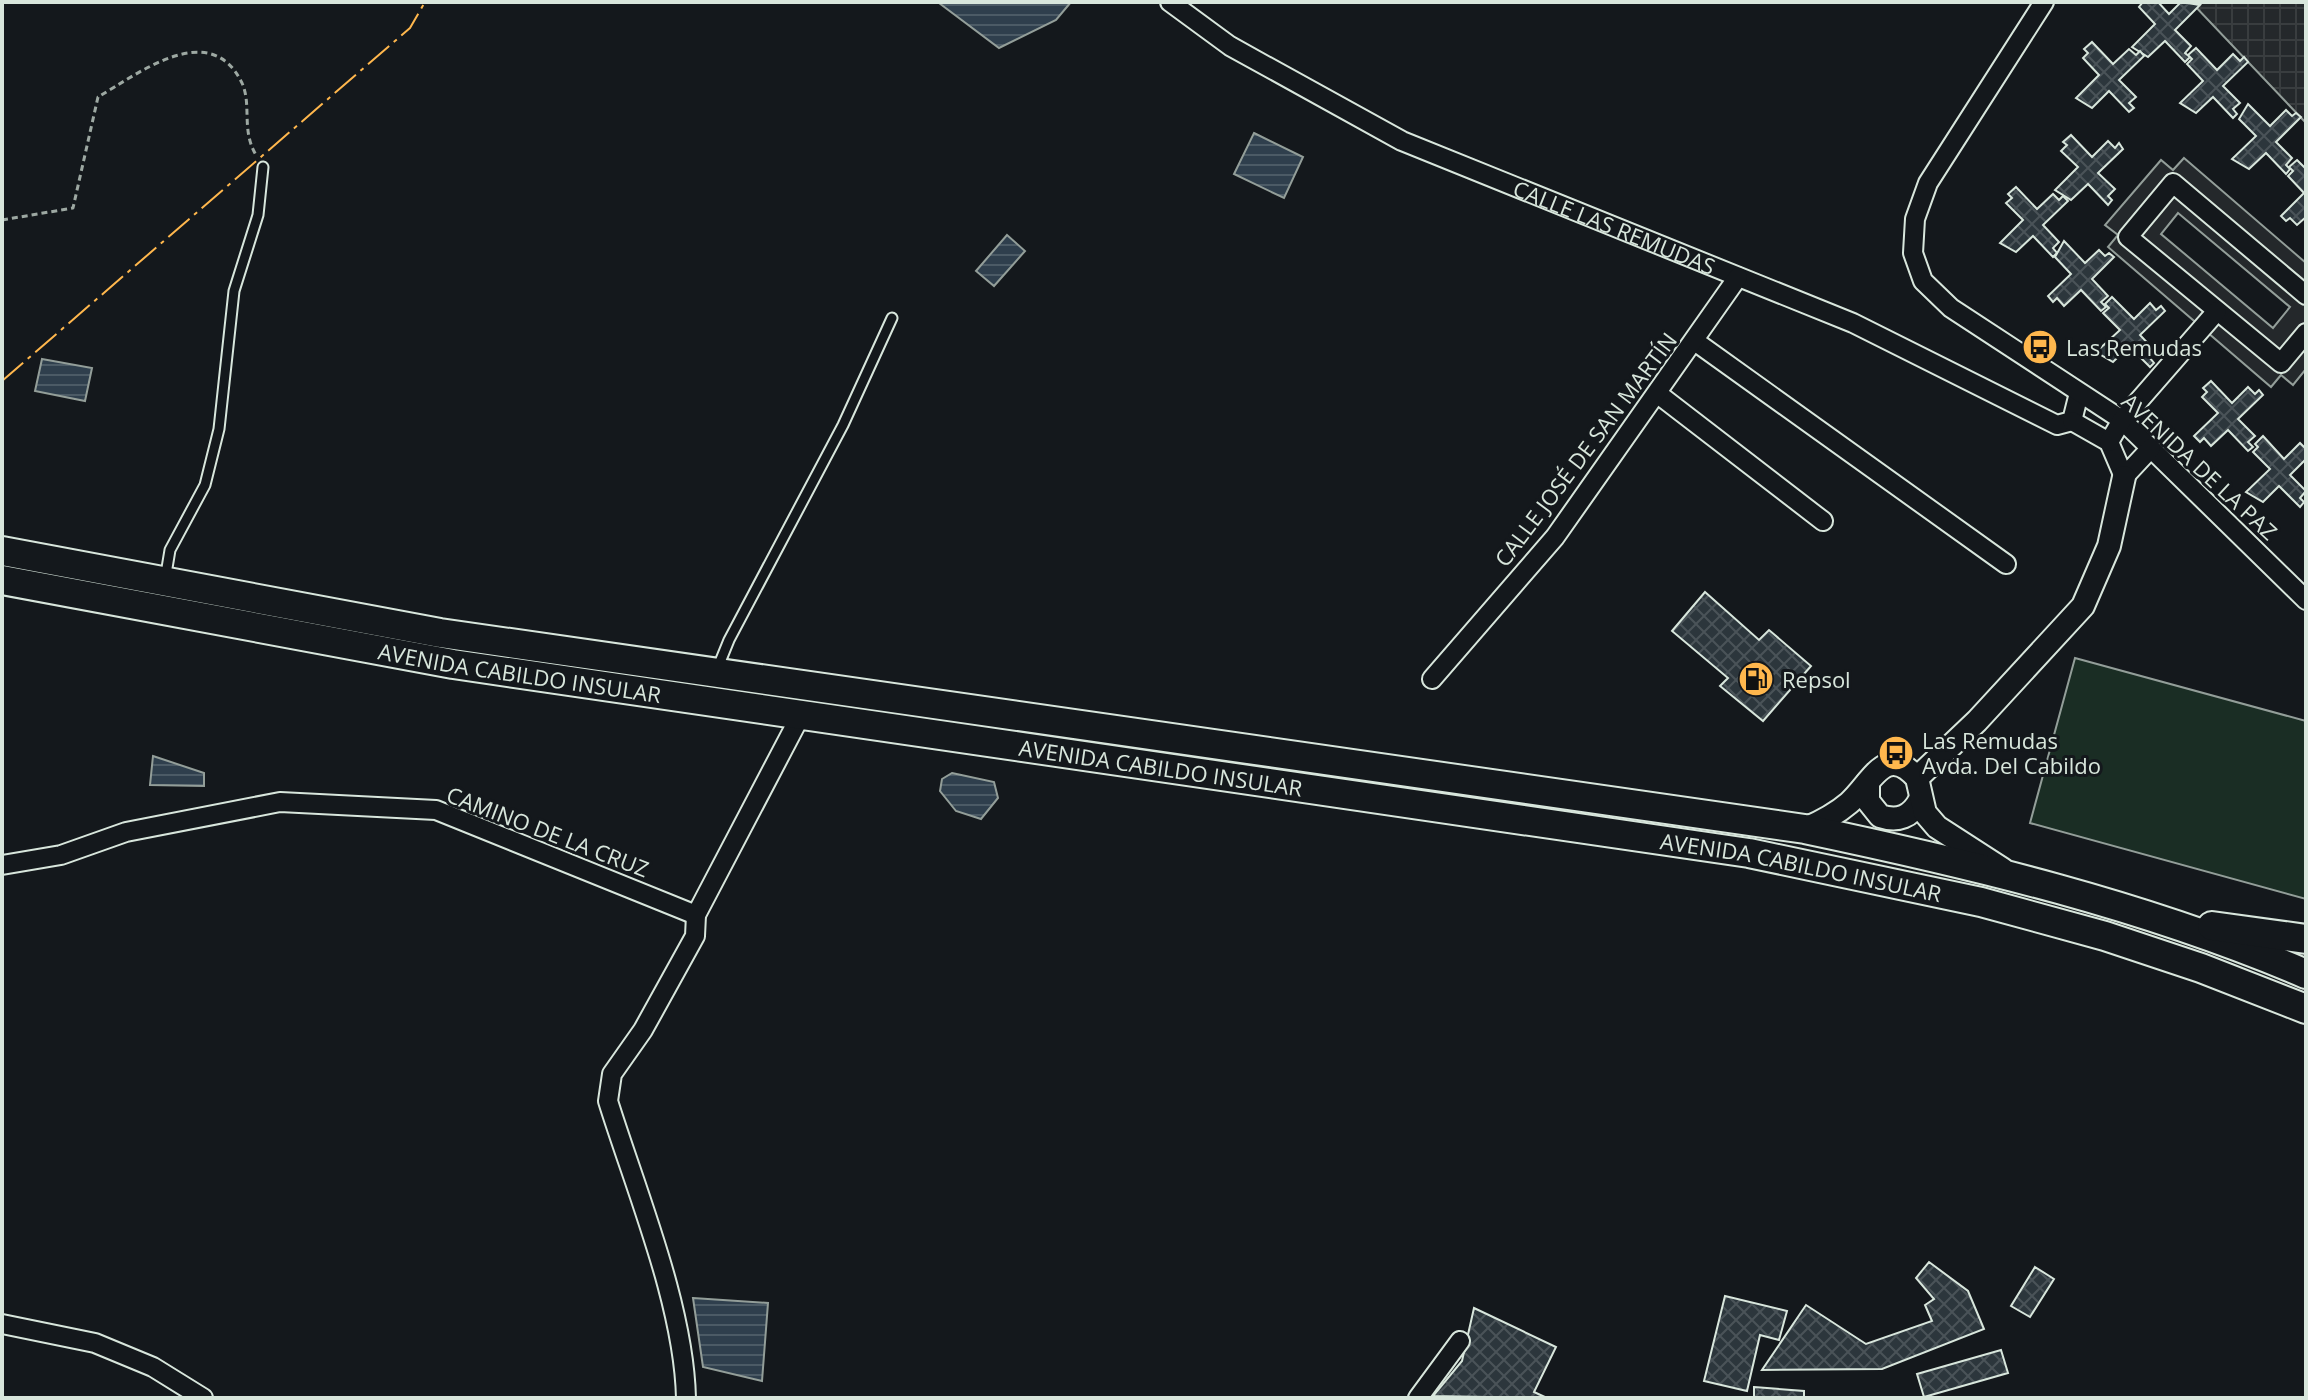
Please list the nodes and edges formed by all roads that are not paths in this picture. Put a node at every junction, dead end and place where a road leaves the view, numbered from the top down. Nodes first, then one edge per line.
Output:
1 (1170, 2) edge
2 (2044, 2) edge
3 (263, 167) road end
4 (1738, 277) junction
5 (2306, 295) edge
6 (2217, 311) junction
7 (892, 318) dead end
8 (2306, 333) edge
9 (1696, 342) junction
10 (2079, 393) junction
11 (1658, 394) junction
12 (2122, 420) junction
13 (2072, 421) junction
14 (2109, 442) junction
15 (2151, 448) junction
16 (2124, 477) junction
17 (1823, 521) dead end
18 (2, 551) edge
19 (2006, 564) dead end
20 (2, 580) edge
21 (165, 582) junction
22 (2306, 600) edge
23 (716, 674) junction
24 (1432, 679) dead end
25 (802, 713) junction
26 (1868, 782) junction
27 (1919, 789) junction
28 (1805, 829) junction
29 (2, 865) edge
30 (2010, 874) junction
31 (696, 915) junction
32 (2175, 922) junction
33 (2306, 939) edge
34 (2201, 968) junction
35 (2306, 974) edge
36 (2306, 1009) edge
37 (2306, 1029) edge
38 (2, 1324) edge
39 (1460, 1341) dead end
40 (1420, 1397) edge
41 (203, 1398) edge
42 (686, 1398) edge

1 - 4 street, CALLE LAS REMUDAS
2 - 10 street, AVENIDA DE LA PAZ
3 - 21 lane
4 - 9 street, CALLE JOSÉ DE SAN MARTÍN
4 - 13 street, CALLE LAS REMUDAS
5 - 6 street
6 - 8 street
6 - 12 street
7 - 23 lane
9 - 11 street, CALLE JOSÉ DE SAN MARTÍN
9 - 19 street
10 - 12 street, AVENIDA DE LA PAZ
10 - 13 street
11 - 17 street
11 - 24 street, CALLE JOSÉ DE SAN MARTÍN
12 - 14 street
12 - 15 street, AVENIDA DE LA PAZ
13 - 14 street, CALLE LAS REMUDAS
14 - 16 street
15 - 16 street
15 - 22 street, AVENIDA DE LA PAZ
16 - 27 street
18 - 21 main road, AVENIDA CABILDO INSULAR
20 - 25 main road, AVENIDA CABILDO INSULAR
21 - 23 main road, AVENIDA CABILDO INSULAR
23 - 28 main road, AVENIDA CABILDO INSULAR
25 - 31 street
25 - 34 main road, AVENIDA CABILDO INSULAR
26 - 27 street
26 - 27 street
26 - 28 street
27 - 30 street
28 - 30 main road, AVENIDA CABILDO INSULAR
29 - 31 street, CAMINO DE LA CRUZ
30 - 32 main road, AVENIDA CABILDO INSULAR
31 - 42 street
32 - 33 main road
32 - 35 main road, AVENIDA CABILDO INSULAR
34 - 36 main road, AVENIDA CABILDO INSULAR
34 - 37 main road
38 - 41 street
39 - 40 street

